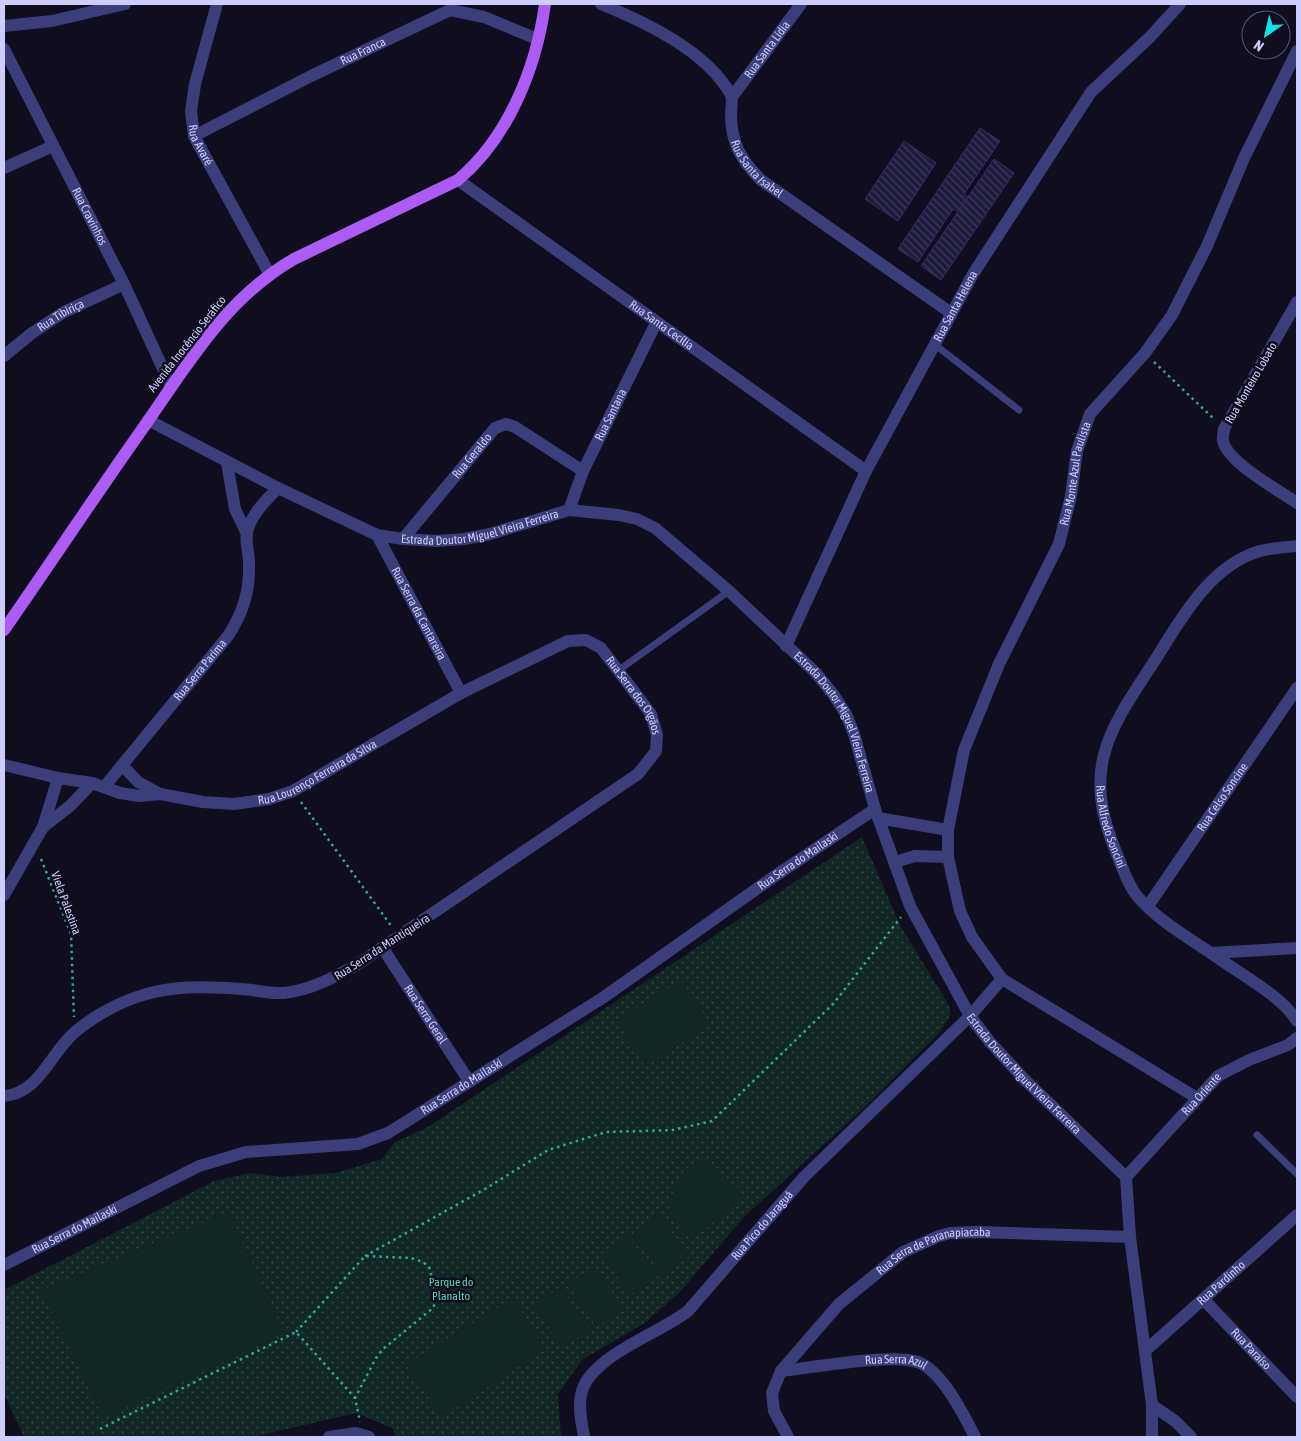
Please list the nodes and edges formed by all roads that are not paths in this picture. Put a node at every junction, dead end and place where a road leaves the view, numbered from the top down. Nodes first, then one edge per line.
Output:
1 (125, 4) edge
2 (217, 4) edge
3 (545, 4) edge
4 (601, 4) edge
5 (801, 4) edge
6 (1180, 4) edge
7 (448, 7) edge
8 (4, 26) edge
9 (537, 40) junction
10 (4, 50) edge
11 (1297, 51) edge
12 (732, 96) junction
13 (194, 136) junction
14 (53, 146) junction
15 (4, 168) edge
16 (458, 180) junction
17 (269, 273) junction
18 (124, 284) junction
19 (1297, 302) edge
20 (950, 313) junction
21 (656, 323) junction
22 (934, 344) junction
23 (4, 356) edge
24 (170, 386) junction
25 (1019, 410) dead end
26 (148, 420) junction
27 (227, 462) junction
28 (583, 471) junction
29 (866, 471) junction
30 (278, 488) junction
31 (1297, 502) edge
32 (568, 510) junction
33 (247, 534) junction
34 (377, 535) junction
35 (403, 539) junction
36 (1297, 546) edge
37 (728, 592) junction
38 (4, 630) edge
39 (786, 646) junction
40 (619, 670) junction
41 (1297, 688) edge
42 (461, 693) junction
43 (656, 751) joint
44 (4, 765) edge
45 (122, 765) junction
46 (58, 778) junction
47 (92, 782) junction
48 (105, 786) junction
49 (160, 794) junction
50 (876, 814) junction
51 (43, 827) junction
52 (948, 830) junction
53 (948, 857) junction
54 (894, 862) junction
55 (4, 895) edge
56 (1148, 906) junction
57 (382, 948) junction
58 (1297, 948) edge
59 (1211, 953) junction
60 (1002, 978) junction
61 (970, 1016) junction
62 (1297, 1020) edge
63 (1297, 1038) edge
64 (469, 1081) junction
65 (4, 1096) edge
66 (1197, 1098) junction
67 (1257, 1135) dead end
68 (1297, 1174) edge
69 (1126, 1177) junction
70 (1297, 1215) edge
71 (1130, 1237) junction
72 (4, 1264) edge
73 (1204, 1300) junction
74 (1145, 1351) junction
75 (781, 1371) junction
76 (1297, 1397) edge
77 (1152, 1404) junction
78 (366, 1436) edge
79 (329, 1437) edge
80 (584, 1437) edge
81 (788, 1437) edge
82 (975, 1437) edge
83 (1152, 1437) edge
84 (1191, 1437) edge

1 - 8 street
2 - 13 street, Rua Avaré
3 - 9 main road, Avenida Inocêncio Seráfico
4 - 12 street
5 - 12 street, Rua Santa Lídia
6 - 20 street, Rua Santa Helena
7 - 9 street, Rua Franca
7 - 13 street, Rua Franca
9 - 16 main road, Avenida Inocêncio Seráfico
10 - 14 street, Rua Cravinhos
11 - 52 street, Rua Monte Azul Paulista
12 - 20 street, Rua Santa Isabel
13 - 17 street, Rua Avaré
14 - 15 street
14 - 18 street, Rua Cravinhos
16 - 17 main road, Avenida Inocêncio Seráfico
16 - 21 street, Rua Santa Cecília
17 - 24 main road, Avenida Inocêncio Seráfico
18 - 23 street, Rua Tibiriça
18 - 24 street, Rua Cravinhos
19 - 31 street, Rua Monteiro Lobato
20 - 22 street, Rua Santa Helena
21 - 28 street, Rua Santana
21 - 29 street, Rua Santa Cecília
22 - 25 lane
22 - 29 street, Rua Santa Helena
24 - 26 main road, Avenida Inocêncio Seráfico
26 - 27 street, Estrada Doutor Miguel Vieira Ferreira
26 - 38 main road, Avenida Inocêncio Seráfico
27 - 30 street, Estrada Doutor Miguel Vieira Ferreira
27 - 33 street, Rua Serra Parima
28 - 32 street, Rua Santana
28 - 35 street, Rua Geraldo
29 - 39 street, Rua Santa Helena
30 - 33 street, Rua Serra Parima
30 - 34 street, Estrada Doutor Miguel Vieira Ferreira
32 - 35 street, Estrada Doutor Miguel Vieira Ferreira
32 - 37 street, Estrada Doutor Miguel Vieira Ferreira
33 - 45 street, Rua Serra Parima
34 - 35 street, Estrada Doutor Miguel Vieira Ferreira
34 - 42 street, Rua Serra da Cantareira
36 - 56 street, Rua Alfredo Soncini
37 - 39 street, Estrada Doutor Miguel Vieira Ferreira
37 - 40 lane
39 - 50 street, Estrada Doutor Miguel Vieira Ferreira
40 - 42 street, Rua Serra dos Orgãos
40 - 43 street, Rua Serra dos Orgãos
41 - 56 street, Rua Celso Soncine
42 - 49 street, Rua Lourenço Ferreira da Silva
43 - 57 street, Rua Serra da Mantiqueira
44 - 46 street, Rua Lourenço Ferreira da Silva
45 - 48 street, Rua Serra Parima
45 - 49 street, Rua Lourenço Ferreira da Silva
46 - 47 street, Rua Lourenço Ferreira da Silva
46 - 51 street
47 - 48 street, Rua Lourenço Ferreira da Silva
47 - 51 street
48 - 49 street, Rua Lourenço Ferreira da Silva
50 - 52 street
50 - 54 street, Estrada Doutor Miguel Vieira Ferreira
50 - 64 street, Rua Serra do Mailaski
51 - 55 street
52 - 53 street, Rua Monte Azul Paulista
53 - 54 street
53 - 60 street, Rua Monte Azul Paulista
54 - 61 street, Estrada Doutor Miguel Vieira Ferreira
56 - 59 street, Rua Alfredo Soncini
57 - 64 street, Rua Serra Geral
57 - 65 street, Rua Serra da Mantiqueira
58 - 59 street
59 - 62 street
60 - 61 street, Rua Pico do Jaraguá
60 - 66 street
61 - 69 street, Estrada Doutor Miguel Vieira Ferreira
61 - 80 street, Rua Pico do Jaraguá
63 - 66 street, Rua Oriente
64 - 72 street, Rua Serra do Mailaski
66 - 69 street, Rua Oriente
67 - 68 lane
69 - 71 street
70 - 73 street, Rua Pardinho
71 - 74 street
71 - 75 street, Rua Serra de Paranapiacaba
73 - 74 street, Rua Pardinho
73 - 76 street, Rua Paraíso
74 - 77 street
75 - 81 street, Rua Serra de Paranapiacaba
75 - 82 street, Rua Serra Azul
77 - 83 street
77 - 84 street
78 - 79 street

